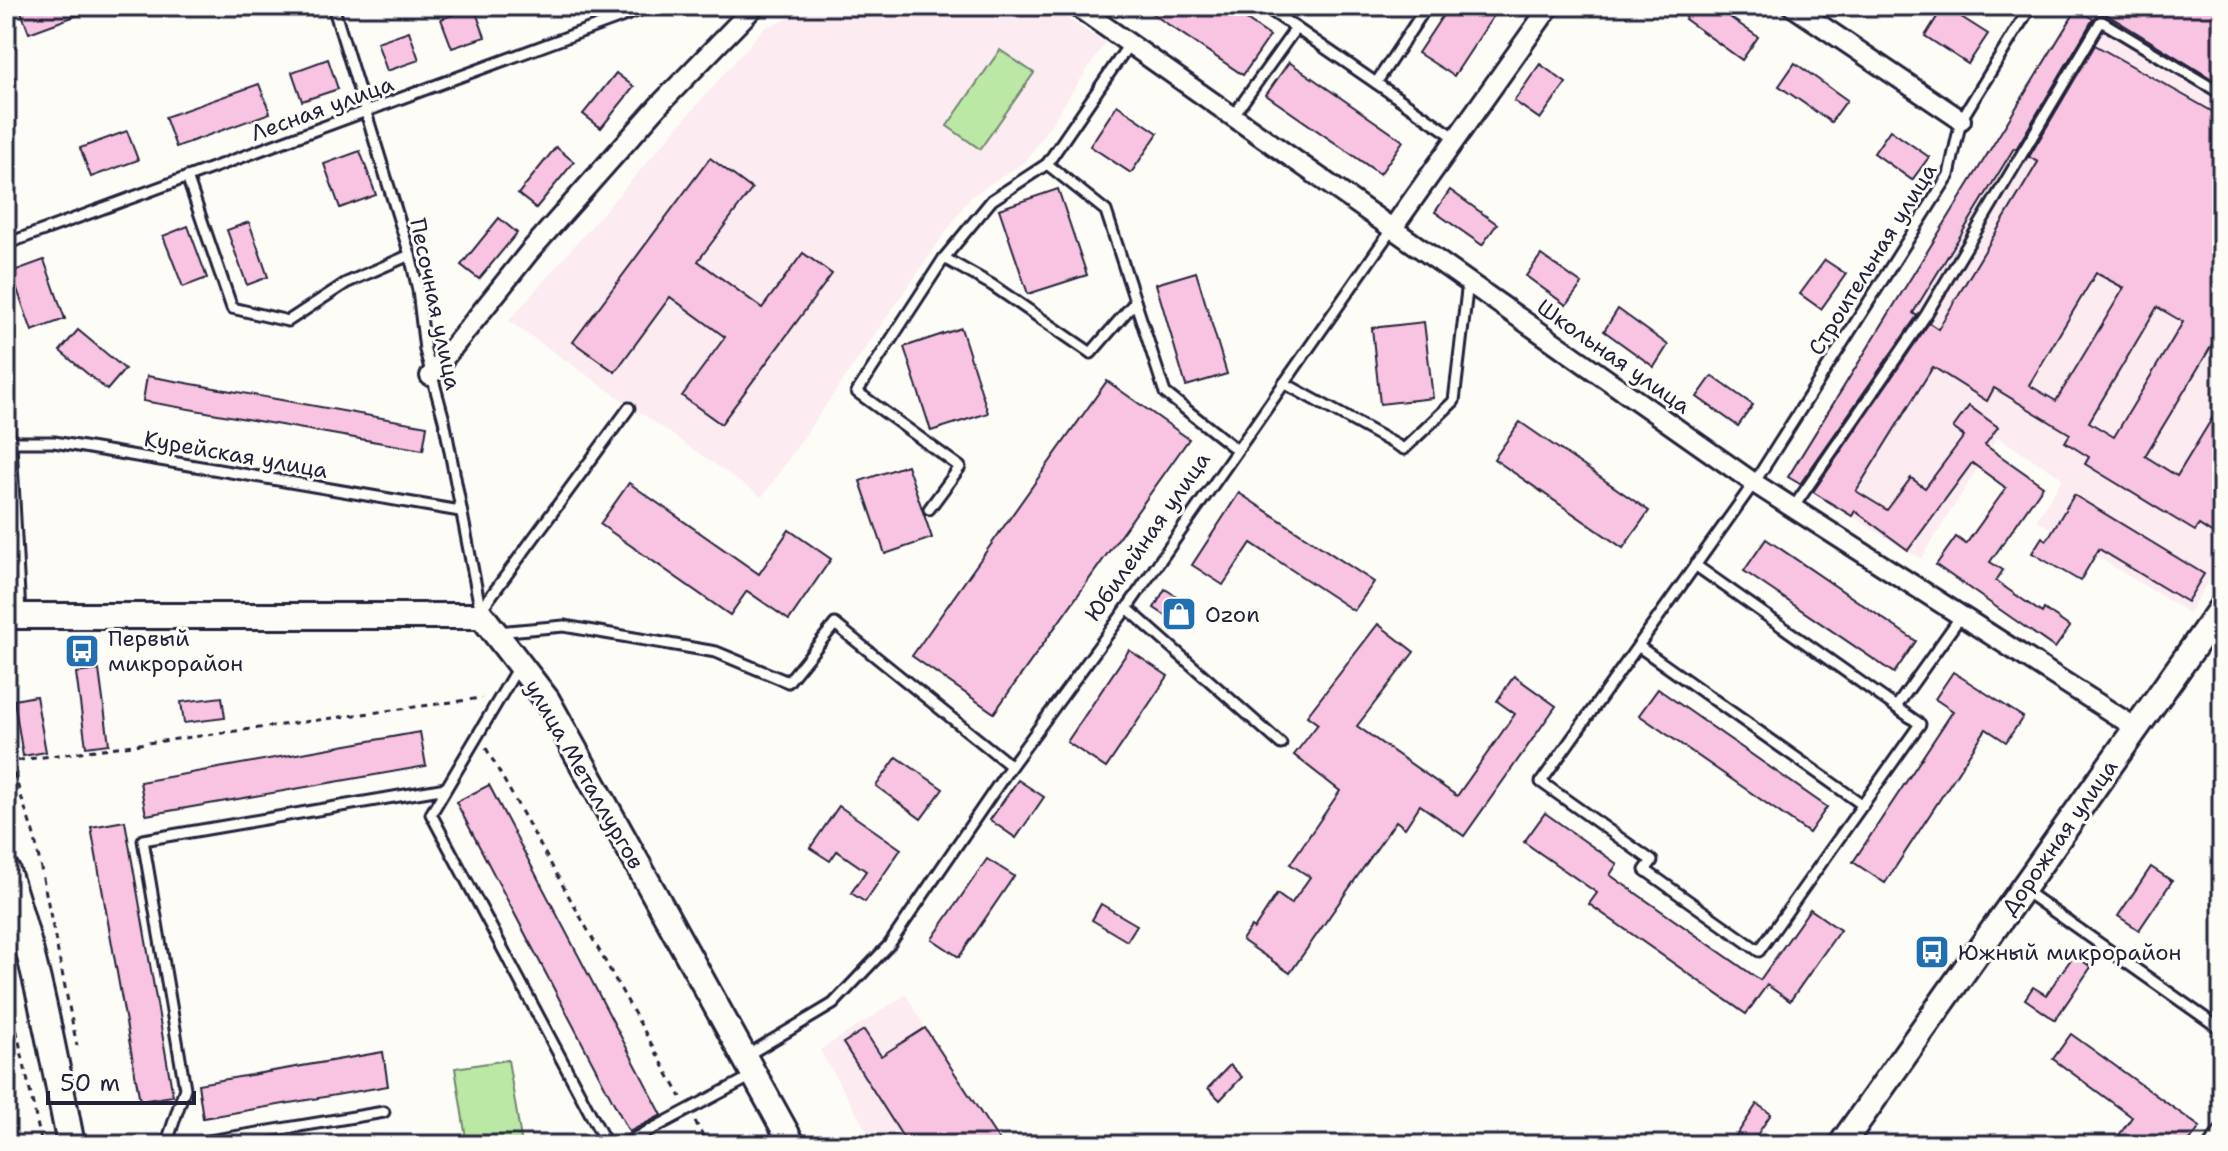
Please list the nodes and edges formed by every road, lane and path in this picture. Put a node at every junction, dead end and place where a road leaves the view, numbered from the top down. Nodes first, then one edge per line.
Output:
1 (333, 6) edge
2 (651, 6) edge
3 (755, 6) edge
4 (1076, 6) edge
5 (1264, 6) edge
6 (1427, 6) edge
7 (1550, 6) edge
8 (1792, 6) edge
9 (2031, 6) edge
10 (1296, 28) junction
11 (1130, 43) junction
12 (1376, 83) junction
13 (2222, 94) edge
14 (367, 111) junction
15 (1233, 116) junction
16 (1961, 120) junction
17 (1456, 138) junction
18 (1047, 164) junction
19 (187, 177) junction
20 (1392, 229) junction
21 (6, 244) edge
22 (410, 255) junction
23 (944, 258) junction
24 (1468, 282) junction
25 (1135, 302) junction
26 (430, 376) junction
27 (1284, 383) junction
28 (629, 408) dead end
29 (6, 419) edge
30 (9, 443) edge
31 (1237, 450) junction
32 (1754, 483) junction
33 (1793, 508) junction
34 (929, 509) dead end
35 (460, 511) junction
36 (1695, 565) junction
37 (2222, 607) edge
38 (1127, 608) junction
39 (13, 616) edge
40 (1961, 616) junction
41 (485, 620) junction
42 (1638, 646) junction
43 (519, 664) junction
44 (501, 695) junction
45 (1896, 707) junction
46 (2136, 728) junction
47 (478, 734) junction
48 (1281, 744) dead end
49 (8, 762) edge
50 (1011, 766) junction
51 (446, 788) junction
52 (1863, 805) junction
53 (6, 871) edge
54 (2022, 889) junction
55 (6, 983) edge
56 (2222, 1030) edge
57 (78, 1054) dead end
58 (751, 1065) junction
59 (688, 1110) junction
60 (384, 1112) dead end
61 (2222, 1128) edge
62 (42, 1145) edge
63 (71, 1145) edge
64 (166, 1145) edge
65 (185, 1145) edge
66 (607, 1145) edge
67 (622, 1145) edge
68 (708, 1145) edge
69 (793, 1145) edge
70 (1841, 1145) edge
71 (2209, 1145) edge

1 - 14 lane, Песочная улица
2 - 14 lane, Лесная улица
3 - 26 street
4 - 11 street, Школьная улица
5 - 10 lane
6 - 12 lane
7 - 17 street, Юбилейная улица
8 - 16 street
9 - 16 lane, Строительная улица
10 - 12 lane
10 - 15 lane
11 - 15 street, Школьная улица
11 - 18 lane
12 - 17 lane
13 - 33 lane
14 - 19 lane, Лесная улица
14 - 22 lane, Песочная улица
15 - 20 street, Школьная улица
16 - 32 lane, Строительная улица
17 - 20 street, Юбилейная улица
18 - 23 lane
18 - 25 lane
19 - 21 lane, Лесная улица
19 - 22 lane
20 - 24 street, Школьная улица
20 - 27 lane, Юбилейная улица
22 - 26 lane, Песочная улица
23 - 25 lane
23 - 34 lane
24 - 27 lane
24 - 32 street, Школьная улица
25 - 31 lane
26 - 35 lane, Песочная улица
27 - 31 lane, Юбилейная улица
28 - 41 lane
29 - 30 lane
30 - 35 lane, Курейская улица
30 - 39 lane
31 - 38 lane, Юбилейная улица
32 - 33 street, Школьная улица
32 - 36 lane, Строительная улица
33 - 40 street, Школьная улица
35 - 41 lane, Песочная улица
36 - 42 lane, Строительная улица
36 - 45 lane
37 - 46 street, Дорожная улица
38 - 48 lane
38 - 50 lane, Юбилейная улица
39 - 41 street
40 - 45 lane
40 - 46 street, Школьная улица
41 - 43 street, улица Металлургов
41 - 50 lane
42 - 52 lane
42 - 52 lane, Строительная улица
43 - 44 lane
43 - 58 street, улица Металлургов
44 - 47 lane
44 - 49 path
45 - 52 lane
46 - 54 street, Дорожная улица
47 - 51 lane
47 - 59 path
49 - 57 path
50 - 58 lane, Юбилейная улица
51 - 64 lane
51 - 66 lane
53 - 63 main road
54 - 56 lane
54 - 70 street, Дорожная улица
55 - 62 path
58 - 59 lane, Юбилейная улица
58 - 69 street, улица Металлургов
59 - 67 lane, Юбилейная улица
59 - 68 path
60 - 65 lane
61 - 71 lane

